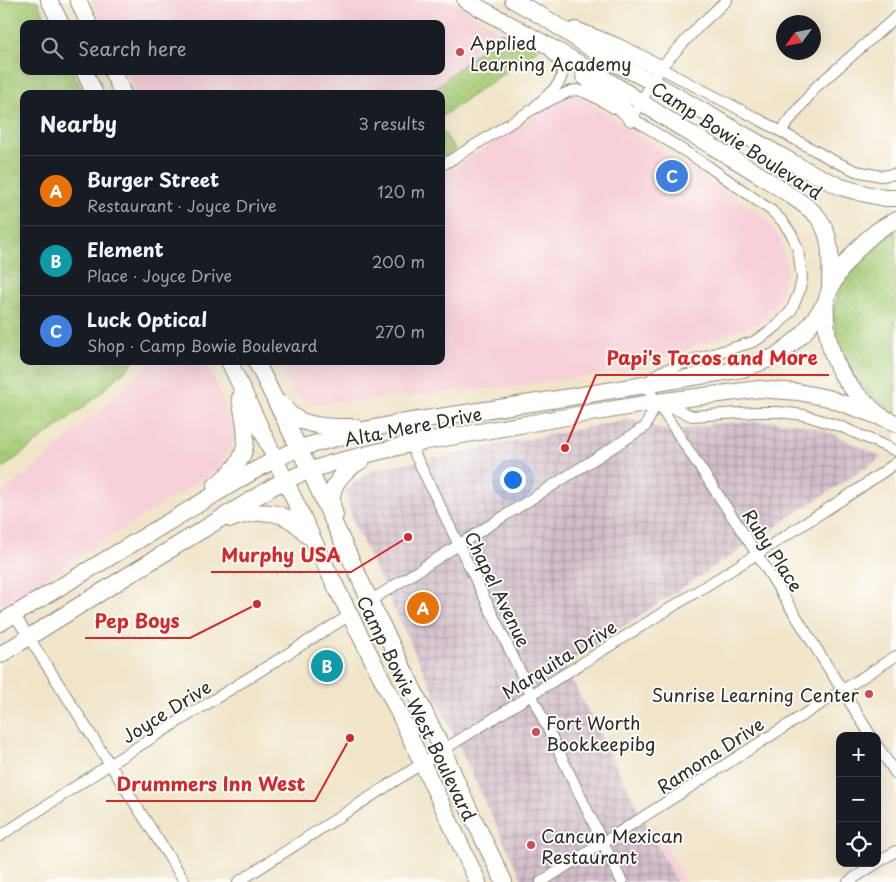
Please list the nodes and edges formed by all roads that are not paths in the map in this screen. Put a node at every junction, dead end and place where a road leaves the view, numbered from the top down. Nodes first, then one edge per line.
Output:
1 (49, 0) edge
2 (78, 0) edge
3 (465, 0) edge
4 (514, 0) edge
5 (727, 0) edge
6 (896, 17) edge
7 (547, 19) junction
8 (59, 20) edge
9 (87, 20) edge
10 (542, 42) junction
11 (660, 68) junction
12 (86, 75) edge
13 (114, 75) edge
14 (652, 82) junction
15 (93, 90) edge
16 (121, 90) edge
17 (640, 101) junction
18 (533, 109) junction
19 (632, 118) junction
20 (781, 131) junction
21 (445, 164) edge
22 (896, 174) edge
23 (896, 198) edge
24 (896, 220) edge
25 (828, 296) junction
26 (231, 365) edge
27 (258, 365) edge
28 (645, 384) junction
29 (241, 386) junction
30 (268, 386) junction
31 (657, 402) junction
32 (880, 417) junction
33 (896, 423) edge
34 (385, 426) junction
35 (410, 444) junction
36 (299, 448) junction
37 (377, 451) junction
38 (896, 451) edge
39 (276, 459) junction
40 (896, 463) edge
41 (310, 471) junction
42 (285, 480) junction
43 (193, 507) junction
44 (206, 528) junction
45 (458, 544) junction
46 (757, 554) junction
47 (327, 569) junction
48 (366, 594) junction
49 (350, 615) junction
50 (7, 618) edge
51 (28, 637) junction
52 (0, 655) edge
53 (896, 656) edge
54 (842, 690) junction
55 (531, 696) junction
56 (869, 732) edge
57 (443, 750) junction
58 (881, 751) edge
59 (110, 764) junction
60 (423, 764) junction
61 (896, 774) edge
62 (0, 836) edge
63 (603, 843) junction
64 (896, 851) edge
65 (881, 860) edge
66 (871, 867) edge
67 (185, 882) edge
68 (238, 882) edge
69 (478, 882) edge
70 (504, 882) edge
71 (541, 882) edge
72 (622, 882) edge
73 (848, 882) edge

1 - 8 main road
2 - 9 main road
3 - 10 main road, Camp Bowie Boulevard
4 - 7 main road, Camp Bowie Boulevard
5 - 11 street
6 - 20 street
7 - 11 main road
7 - 14 main road, Camp Bowie Boulevard
10 - 17 main road, Camp Bowie Boulevard
10 - 18 street
10 - 19 main road
11 - 14 street
11 - 20 street, Camp Bowie Boulevard
12 - 15 main road
13 - 16 main road
14 - 17 street
14 - 23 main road, Camp Bowie Boulevard
17 - 19 street
17 - 25 main road, Camp Bowie Boulevard
18 - 19 street
18 - 21 street
19 - 28 street
20 - 22 street, Camp Bowie Boulevard
24 - 25 main road, Alta Mere Drive
25 - 28 main road, Alta Mere Drive
25 - 32 main road, Camp Bowie Boulevard
26 - 29 main road, Camp Bowie West Boulevard
27 - 30 main road, Camp Bowie West Boulevard
28 - 31 street, Ruby Place
28 - 34 main road, Alta Mere Drive
29 - 39 main road, Camp Bowie West Boulevard
29 - 43 main road
30 - 34 main road
30 - 36 main road, Camp Bowie West Boulevard
31 - 32 main road, Alta Mere Drive
31 - 35 main road, Alta Mere Drive
31 - 38 street
31 - 45 street
31 - 46 street, Ruby Place
32 - 33 main road, Alta Mere Drive
34 - 36 main road, Alta Mere Drive
35 - 37 main road, Alta Mere Drive
35 - 45 street, Chapel Avenue
36 - 39 main road, Alta Mere Drive
36 - 41 main road, Camp Bowie West Boulevard
37 - 41 main road, Alta Mere Drive
37 - 48 main road
39 - 42 main road, Camp Bowie West Boulevard
39 - 43 main road, Alta Mere Drive
40 - 46 street, Marquita Drive
41 - 42 main road, Alta Mere Drive
41 - 48 main road, Camp Bowie West Boulevard
42 - 44 main road, Alta Mere Drive
42 - 47 main road, Camp Bowie West Boulevard
43 - 50 main road, Alta Mere Drive
44 - 47 main road
44 - 51 main road, Alta Mere Drive
45 - 48 street
45 - 55 street, Chapel Avenue
46 - 54 street, Ruby Place
46 - 55 street, Marquita Drive
47 - 49 main road, Camp Bowie West Boulevard
48 - 57 main road, Camp Bowie West Boulevard
49 - 59 street, Joyce Drive
49 - 60 main road, Camp Bowie West Boulevard
50 - 51 street
51 - 52 main road, Alta Mere Drive
51 - 59 street
53 - 54 street, Ramona Drive
54 - 56 street, Ruby Place
54 - 63 street, Ramona Drive
55 - 57 street, Marquita Drive
55 - 63 street, Chapel Avenue
57 - 60 street, Marquita Drive
57 - 70 main road, Camp Bowie West Boulevard
58 - 61 street
59 - 62 street, Joyce Drive
59 - 67 street
60 - 68 street, Marquita Drive
60 - 69 main road, Camp Bowie West Boulevard
63 - 71 street, Ramona Drive
63 - 72 street, Chapel Avenue
64 - 65 street
66 - 73 street

